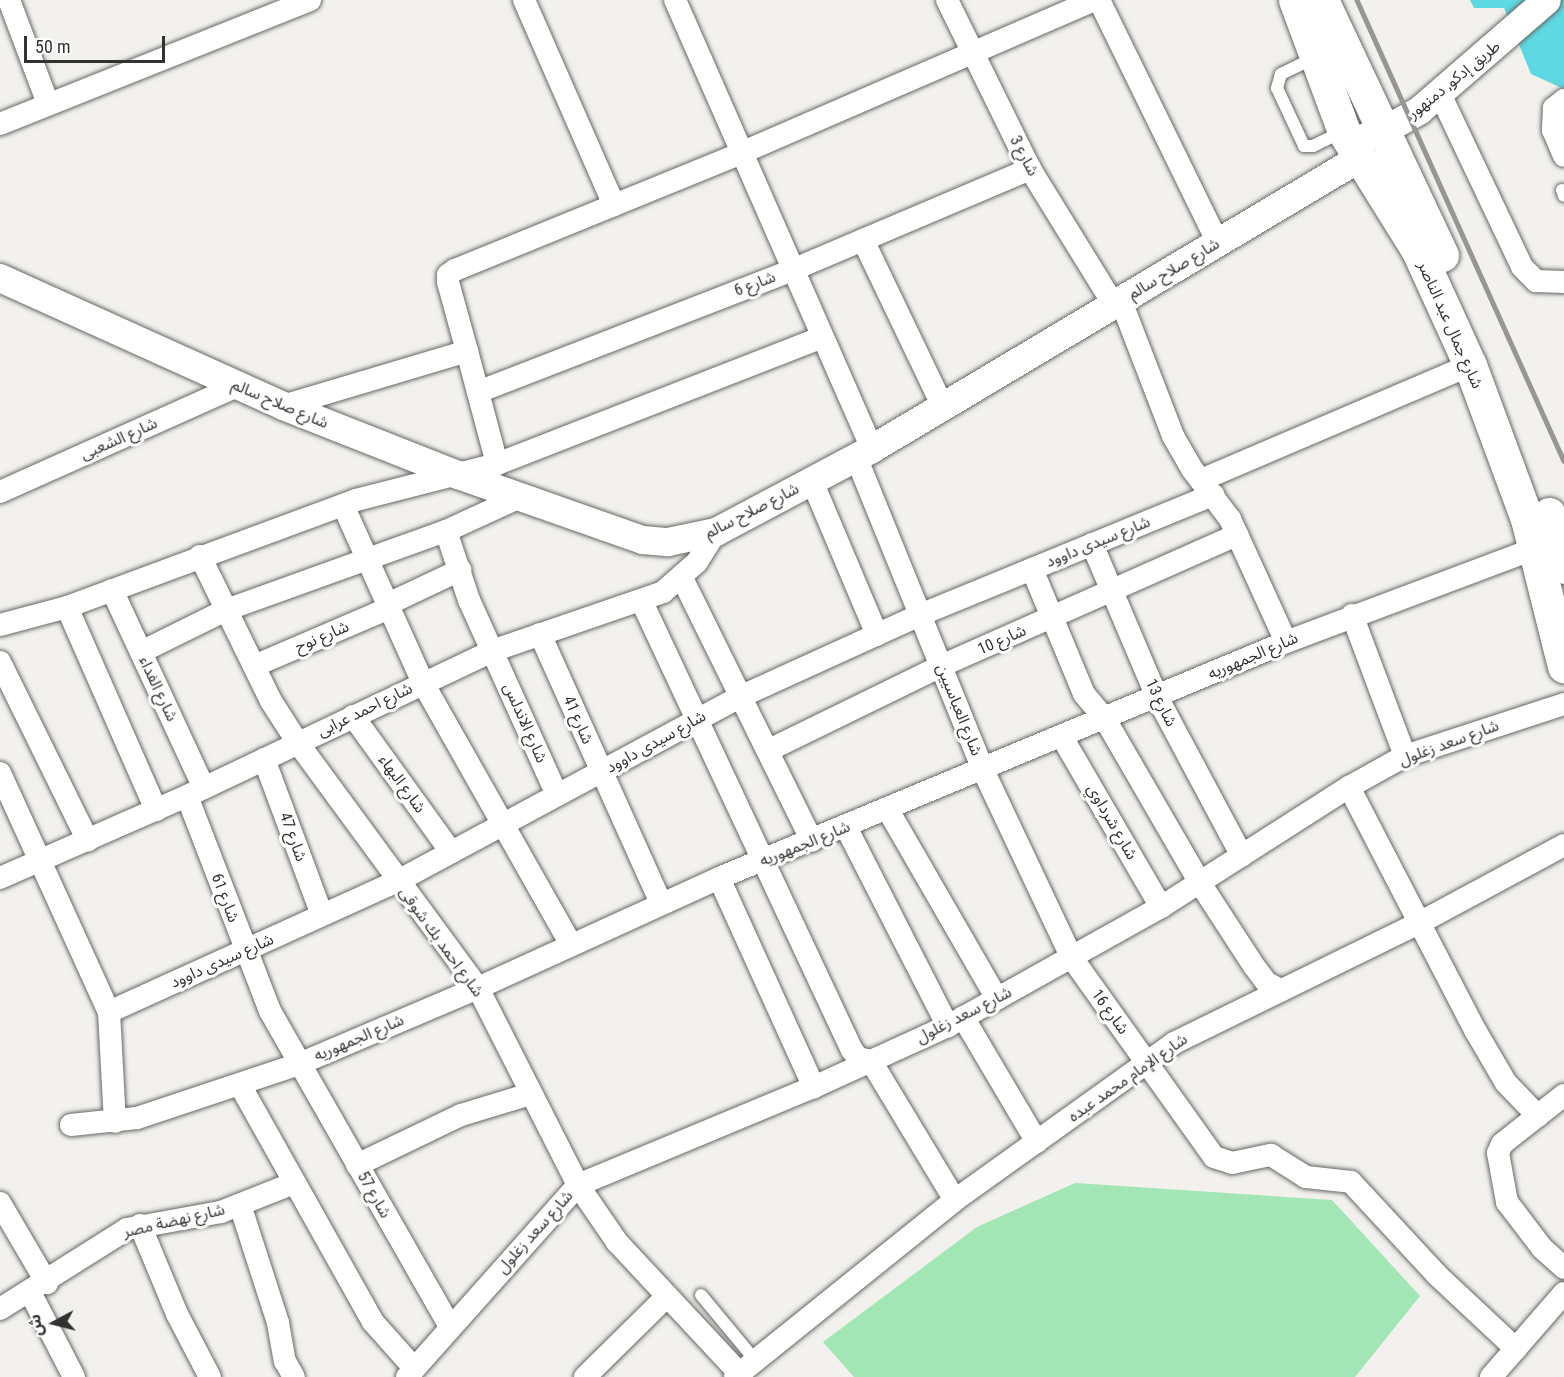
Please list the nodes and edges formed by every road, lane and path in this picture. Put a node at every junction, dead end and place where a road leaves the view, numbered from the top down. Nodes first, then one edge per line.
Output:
1 (9, 0) edge
2 (524, 0) edge
3 (675, 0) edge
4 (947, 0) edge
5 (1097, 0) edge
6 (1295, 0) edge
7 (1322, 0) edge
8 (1521, 0) edge
9 (1547, 0) edge
10 (295, 3) edge
11 (1490, 42) junction
12 (972, 53) junction
13 (1315, 58) junction
14 (1440, 94) junction
15 (1564, 100) edge
16 (48, 104) junction
17 (1381, 122) junction
18 (0, 124) edge
19 (1348, 138) junction
20 (741, 153) junction
21 (1564, 156) edge
22 (1030, 169) junction
23 (614, 205) junction
24 (863, 240) junction
25 (1218, 243) junction
26 (792, 270) junction
27 (0, 278) edge
28 (1564, 282) edge
29 (1118, 303) junction
30 (822, 337) junction
31 (467, 351) junction
32 (1470, 365) junction
33 (237, 386) junction
34 (478, 392) junction
35 (283, 406) junction
36 (943, 407) junction
37 (864, 453) junction
38 (497, 464) junction
39 (458, 475) junction
40 (812, 481) junction
41 (1207, 488) junction
42 (0, 492) edge
43 (520, 496) junction
44 (343, 505) junction
45 (446, 531) junction
46 (716, 532) junction
47 (1237, 535) junction
48 (1092, 544) junction
49 (1536, 548) junction
50 (200, 556) junction
51 (367, 557) junction
52 (1564, 567) edge
53 (1032, 569) junction
54 (460, 570) junction
55 (682, 578) junction
56 (112, 590) junction
57 (1112, 591) junction
58 (642, 602) junction
59 (388, 606) junction
60 (67, 607) junction
61 (226, 610) junction
62 (920, 615) junction
63 (1352, 615) junction
64 (1053, 617) junction
65 (0, 626) edge
66 (540, 634) junction
67 (877, 635) junction
68 (1286, 642) junction
69 (492, 651) junction
70 (141, 652) junction
71 (0, 662) edge
72 (254, 666) junction
73 (941, 666) junction
74 (1564, 666) edge
75 (423, 683) junction
76 (742, 696) junction
77 (1157, 697) junction
78 (1564, 704) edge
79 (353, 716) junction
80 (1106, 719) junction
81 (697, 720) junction
82 (1062, 737) junction
83 (297, 743) junction
84 (769, 750) junction
85 (1405, 756) junction
86 (264, 759) junction
87 (983, 770) junction
88 (601, 772) junction
89 (0, 773) edge
90 (1349, 787) junction
91 (196, 792) junction
92 (557, 795) junction
93 (156, 810) junction
94 (888, 810) junction
95 (503, 825) junction
96 (846, 827) junction
97 (88, 841) junction
98 (812, 841) junction
99 (1564, 845) edge
100 (451, 852) junction
101 (1242, 856) junction
102 (762, 861) junction
103 (40, 862) junction
104 (0, 878) edge
105 (719, 878) junction
106 (396, 882) junction
107 (1200, 883) junction
108 (661, 903) junction
109 (1161, 907) junction
110 (322, 915) junction
111 (1420, 922) junction
112 (571, 945) junction
113 (245, 951) junction
114 (1072, 958) junction
115 (478, 988) junction
116 (1281, 990) junction
117 (997, 999) junction
118 (109, 1012) junction
119 (956, 1021) junction
120 (871, 1061) junction
121 (298, 1064) junction
122 (1148, 1065) junction
123 (240, 1085) junction
124 (814, 1087) junction
125 (530, 1094) junction
126 (1564, 1095) edge
127 (1539, 1116) junction
128 (115, 1122) junction
129 (71, 1125) dead end
130 (1037, 1142) junction
131 (357, 1165) junction
132 (294, 1183) junction
133 (578, 1185) junction
134 (955, 1200) junction
135 (0, 1203) edge
136 (240, 1205) junction
137 (140, 1225) junction
138 (1564, 1268) edge
139 (38, 1287) junction
140 (1564, 1293) edge
141 (701, 1295) dead end
142 (666, 1297) junction
143 (0, 1310) edge
144 (450, 1326) junction
145 (1516, 1348) junction
146 (743, 1370) edge
147 (410, 1372) edge
148 (74, 1377) edge
149 (210, 1377) edge
150 (294, 1377) edge
151 (585, 1377) edge
152 (1491, 1377) edge

1 - 16 street
2 - 23 street
3 - 20 street, شارع العباسيين
4 - 12 street, شارع 3
5 - 12 street
5 - 25 street
6 - 13 main road, شارع جمال عبد الناصر
7 - 17 main road, شارع جمال عبد الناصر
8 - 11 street, طريق إدكو, دمنهور
9 - 11 street, طريق إدكو, دمنهور
10 - 16 street
11 - 14 street, طريق إدكو, دمنهور
11 - 17 street, طريق إدكو, دمنهور
12 - 20 street
12 - 22 street, شارع 3
13 - 19 main road, شارع جمال عبد الناصر
13 - 19 lane
14 - 17 street, طريق إدكو, دمنهور
14 - 28 street
15 - 21 street
16 - 18 street
17 - 19 street, طريق إدكو, دمنهور
17 - 52 main road, شارع جمال عبد الناصر
19 - 25 street, شارع صلاح سالم
19 - 32 main road, شارع جمال عبد الناصر
20 - 23 street
20 - 26 street, شارع العباسيين
22 - 24 street, شارع 6
22 - 29 street, شارع 3
23 - 31 street
24 - 26 street, شارع 6
24 - 36 street
25 - 29 street, شارع صلاح سالم
26 - 30 street, شارع العباسيين
26 - 34 street, شارع 6
27 - 33 street, شارع صلاح سالم
29 - 36 street, شارع صلاح سالم
29 - 41 street, شارع 3
30 - 37 street, شارع العباسيين
30 - 38 street
31 - 34 street
31 - 35 street
32 - 41 street, شارع سيدى داوود
32 - 49 main road, شارع جمال عبد الناصر
33 - 35 street, شارع صلاح سالم
33 - 42 street, شارع الشعبى
34 - 38 street
35 - 39 street, شارع صلاح سالم
36 - 37 street, شارع صلاح سالم
37 - 40 street, شارع صلاح سالم
37 - 62 street, شارع العباسيين
38 - 39 street
39 - 43 street, شارع صلاح سالم
39 - 44 street
40 - 46 street, شارع صلاح سالم
40 - 67 street
41 - 47 street, شارع 3
41 - 48 street, شارع سيدى داوود
43 - 45 street
43 - 46 street, شارع صلاح سالم
44 - 50 street
44 - 51 street
45 - 51 street
45 - 54 street, شارع الاندلس
46 - 55 street, شارع احمد عرابى
47 - 57 street, شارع 10
47 - 68 street, شارع 3
48 - 53 street, شارع سيدى داوود
48 - 57 street, شارع 13
49 - 63 street, شارع الجمهوريه
49 - 74 main road, شارع جمال عبد الناصر
50 - 56 street
50 - 61 street, شارع احمد بك شوقى
51 - 59 street
51 - 61 street
53 - 62 street, شارع سيدى داوود
53 - 64 street
54 - 59 street, شارع نوح
54 - 69 street, شارع الاندلس
55 - 58 street, شارع احمد عرابى
55 - 76 street
56 - 60 street
56 - 70 street, شارع الفداء
57 - 64 street, شارع 10
57 - 77 street, شارع 13
58 - 66 street, شارع احمد عرابى
58 - 81 street
59 - 72 street, شارع نوح
59 - 75 street
60 - 65 street
60 - 93 street
61 - 70 street
61 - 72 street, شارع احمد بك شوقى
62 - 67 street, شارع سيدى داوود
62 - 73 street, شارع العباسيين
63 - 68 street, شارع الجمهوريه
63 - 85 street
64 - 73 street, شارع 10
64 - 80 street
66 - 69 street, شارع احمد عرابى
66 - 88 street, شارع 41
67 - 76 street, شارع سيدى داوود
68 - 77 street, شارع الجمهوريه
69 - 75 street, شارع احمد عرابى
69 - 92 street, شارع الاندلس
70 - 91 street, شارع الفداء
71 - 97 street
72 - 83 street, شارع احمد بك شوقى
73 - 84 street, شارع 10
73 - 87 street, شارع العباسيين
75 - 79 street, شارع احمد عرابى
75 - 95 street
76 - 81 street, شارع سيدى داوود
76 - 84 street
77 - 80 street, شارع الجمهوريه
77 - 101 street, شارع 13
78 - 85 street, شارع سعد زغلول
79 - 83 street, شارع احمد عرابى
79 - 100 street, شارع البهاء
80 - 82 street, شارع الجمهوريه
80 - 107 street
81 - 88 street, شارع سيدى داوود
81 - 102 street
82 - 87 street, شارع الجمهوريه
82 - 109 street, شارع شرداوي
83 - 86 street, شارع احمد عرابى
83 - 106 street, شارع احمد بك شوقى
84 - 98 street
85 - 90 street, شارع سعد زغلول
86 - 91 street, شارع احمد عرابى
86 - 110 street, شارع 47
87 - 94 street, شارع الجمهوريه
87 - 114 street, شارع العباسيين
88 - 92 street, شارع سيدى داوود
88 - 108 street, شارع 41
89 - 103 street
90 - 101 street, شارع سعد زغلول
90 - 111 street
91 - 93 street, شارع احمد عرابى
91 - 113 street, شارع 61
92 - 95 street, شارع سيدى داوود
93 - 97 street, شارع احمد عرابى
94 - 96 street, شارع الجمهوريه
94 - 117 street
95 - 100 street, شارع سيدى داوود
95 - 112 street
96 - 98 street, شارع الجمهوريه
96 - 119 street
97 - 103 street, شارع احمد عرابى
98 - 102 street, شارع الجمهوريه
99 - 111 street, شارع الإمام محمد عبده
100 - 106 street, شارع سيدى داوود
101 - 107 street, شارع سعد زغلول
102 - 105 street, شارع الجمهوريه
102 - 120 street
103 - 104 street, شارع احمد عرابى
103 - 118 street
105 - 108 street, شارع الجمهوريه
105 - 124 street
106 - 110 street, شارع سيدى داوود
106 - 115 street, شارع احمد بك شوقى
107 - 109 street, شارع سعد زغلول
107 - 116 street
108 - 112 street, شارع الجمهوريه
109 - 114 street, شارع سعد زغلول
110 - 113 street, شارع سيدى داوود
111 - 116 street, شارع الإمام محمد عبده
111 - 127 street
112 - 115 street, شارع الجمهوريه
113 - 118 street, شارع سيدى داوود
113 - 121 street, شارع 61
114 - 117 street, شارع سعد زغلول
114 - 122 street, شارع 16
115 - 121 street, شارع الجمهوريه
115 - 125 street, شارع احمد بك شوقى
116 - 122 street, شارع الإمام محمد عبده
117 - 119 street, شارع سعد زغلول
118 - 128 street
119 - 120 street, شارع سعد زغلول
119 - 130 street
120 - 124 street, شارع سعد زغلول
120 - 134 street
121 - 123 street, شارع الجمهوريه
121 - 131 street, شارع 57
122 - 130 street, شارع الإمام محمد عبده
122 - 145 street, شارع 16
123 - 128 street, شارع الجمهوريه
123 - 132 street
124 - 133 street, شارع سعد زغلول
125 - 131 street
125 - 133 street, شارع احمد بك شوقى
126 - 127 street
127 - 138 street
128 - 129 street, شارع الجمهوريه
130 - 134 street, شارع الإمام محمد عبده
131 - 144 street, شارع 57
132 - 136 street, شارع نهضة مصر
132 - 147 street
133 - 142 street, شارع احمد بك شوقى
133 - 144 street, شارع سعد زغلول
134 - 146 street, شارع الإمام محمد عبده
135 - 139 street
136 - 137 street, شارع نهضة مصر
136 - 150 street
137 - 139 street, شارع نهضة مصر
137 - 149 street
139 - 143 street, شارع نهضة مصر
139 - 148 street
140 - 145 street
141 - 146 lane
142 - 146 street, شارع احمد بك شوقى
142 - 151 street
144 - 147 street, شارع سعد زغلول
145 - 152 street

